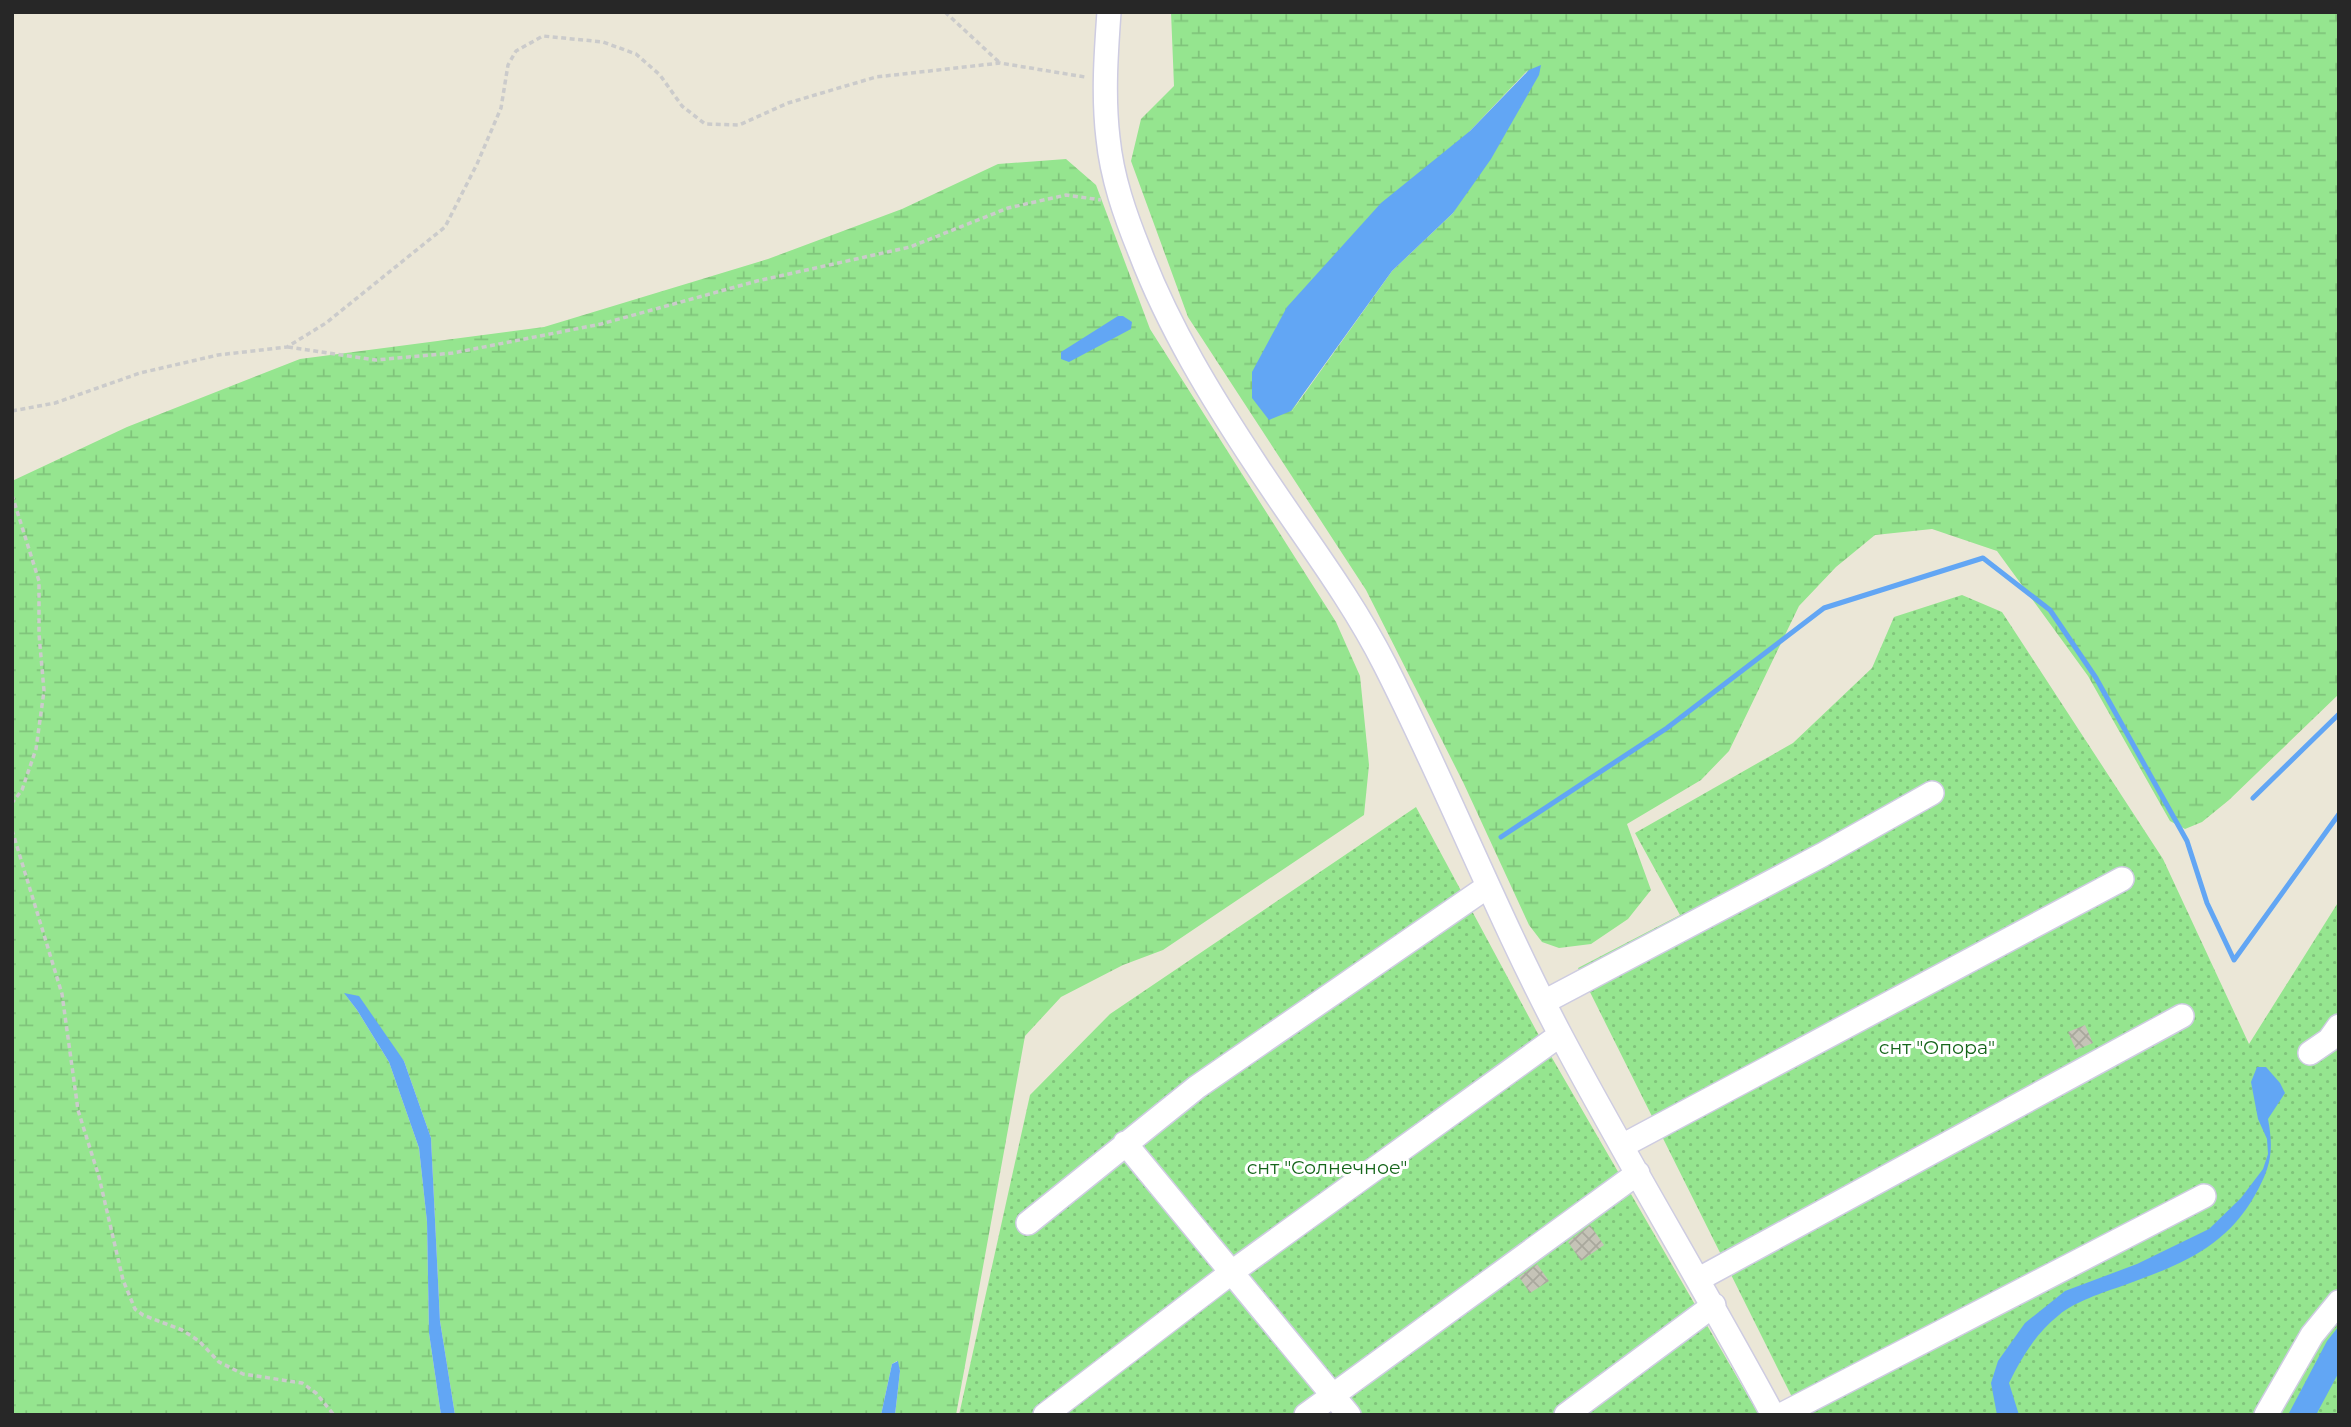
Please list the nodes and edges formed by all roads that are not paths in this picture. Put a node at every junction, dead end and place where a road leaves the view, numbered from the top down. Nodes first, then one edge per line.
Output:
1 (1108, 12) edge
2 (1932, 793) dead end
3 (2122, 879) dead end
4 (1487, 887) junction
5 (1544, 1002) junction
6 (2182, 1016) dead end
7 (1560, 1035) junction
8 (1125, 1143) junction
9 (1622, 1146) junction
10 (1637, 1173) junction
11 (2204, 1196) dead end
12 (1028, 1223) dead end
13 (1232, 1272) junction
14 (1699, 1279) junction
15 (2339, 1302) edge
16 (1714, 1305) junction
17 (1333, 1395) junction
18 (1045, 1415) edge
19 (1306, 1415) edge
20 (1349, 1415) edge
21 (1566, 1415) edge
22 (1773, 1415) edge
23 (1781, 1415) edge
24 (2266, 1415) edge

1 - 4 street
2 - 5 street
3 - 9 street
4 - 5 street
4 - 8 street
5 - 7 street
6 - 14 street
7 - 9 street
7 - 13 street
8 - 12 street
8 - 13 street
9 - 10 street
10 - 14 street
10 - 17 street
11 - 23 street
13 - 17 street
13 - 18 street
14 - 16 street
15 - 24 street
16 - 21 street
16 - 22 street
17 - 19 street
17 - 20 street

